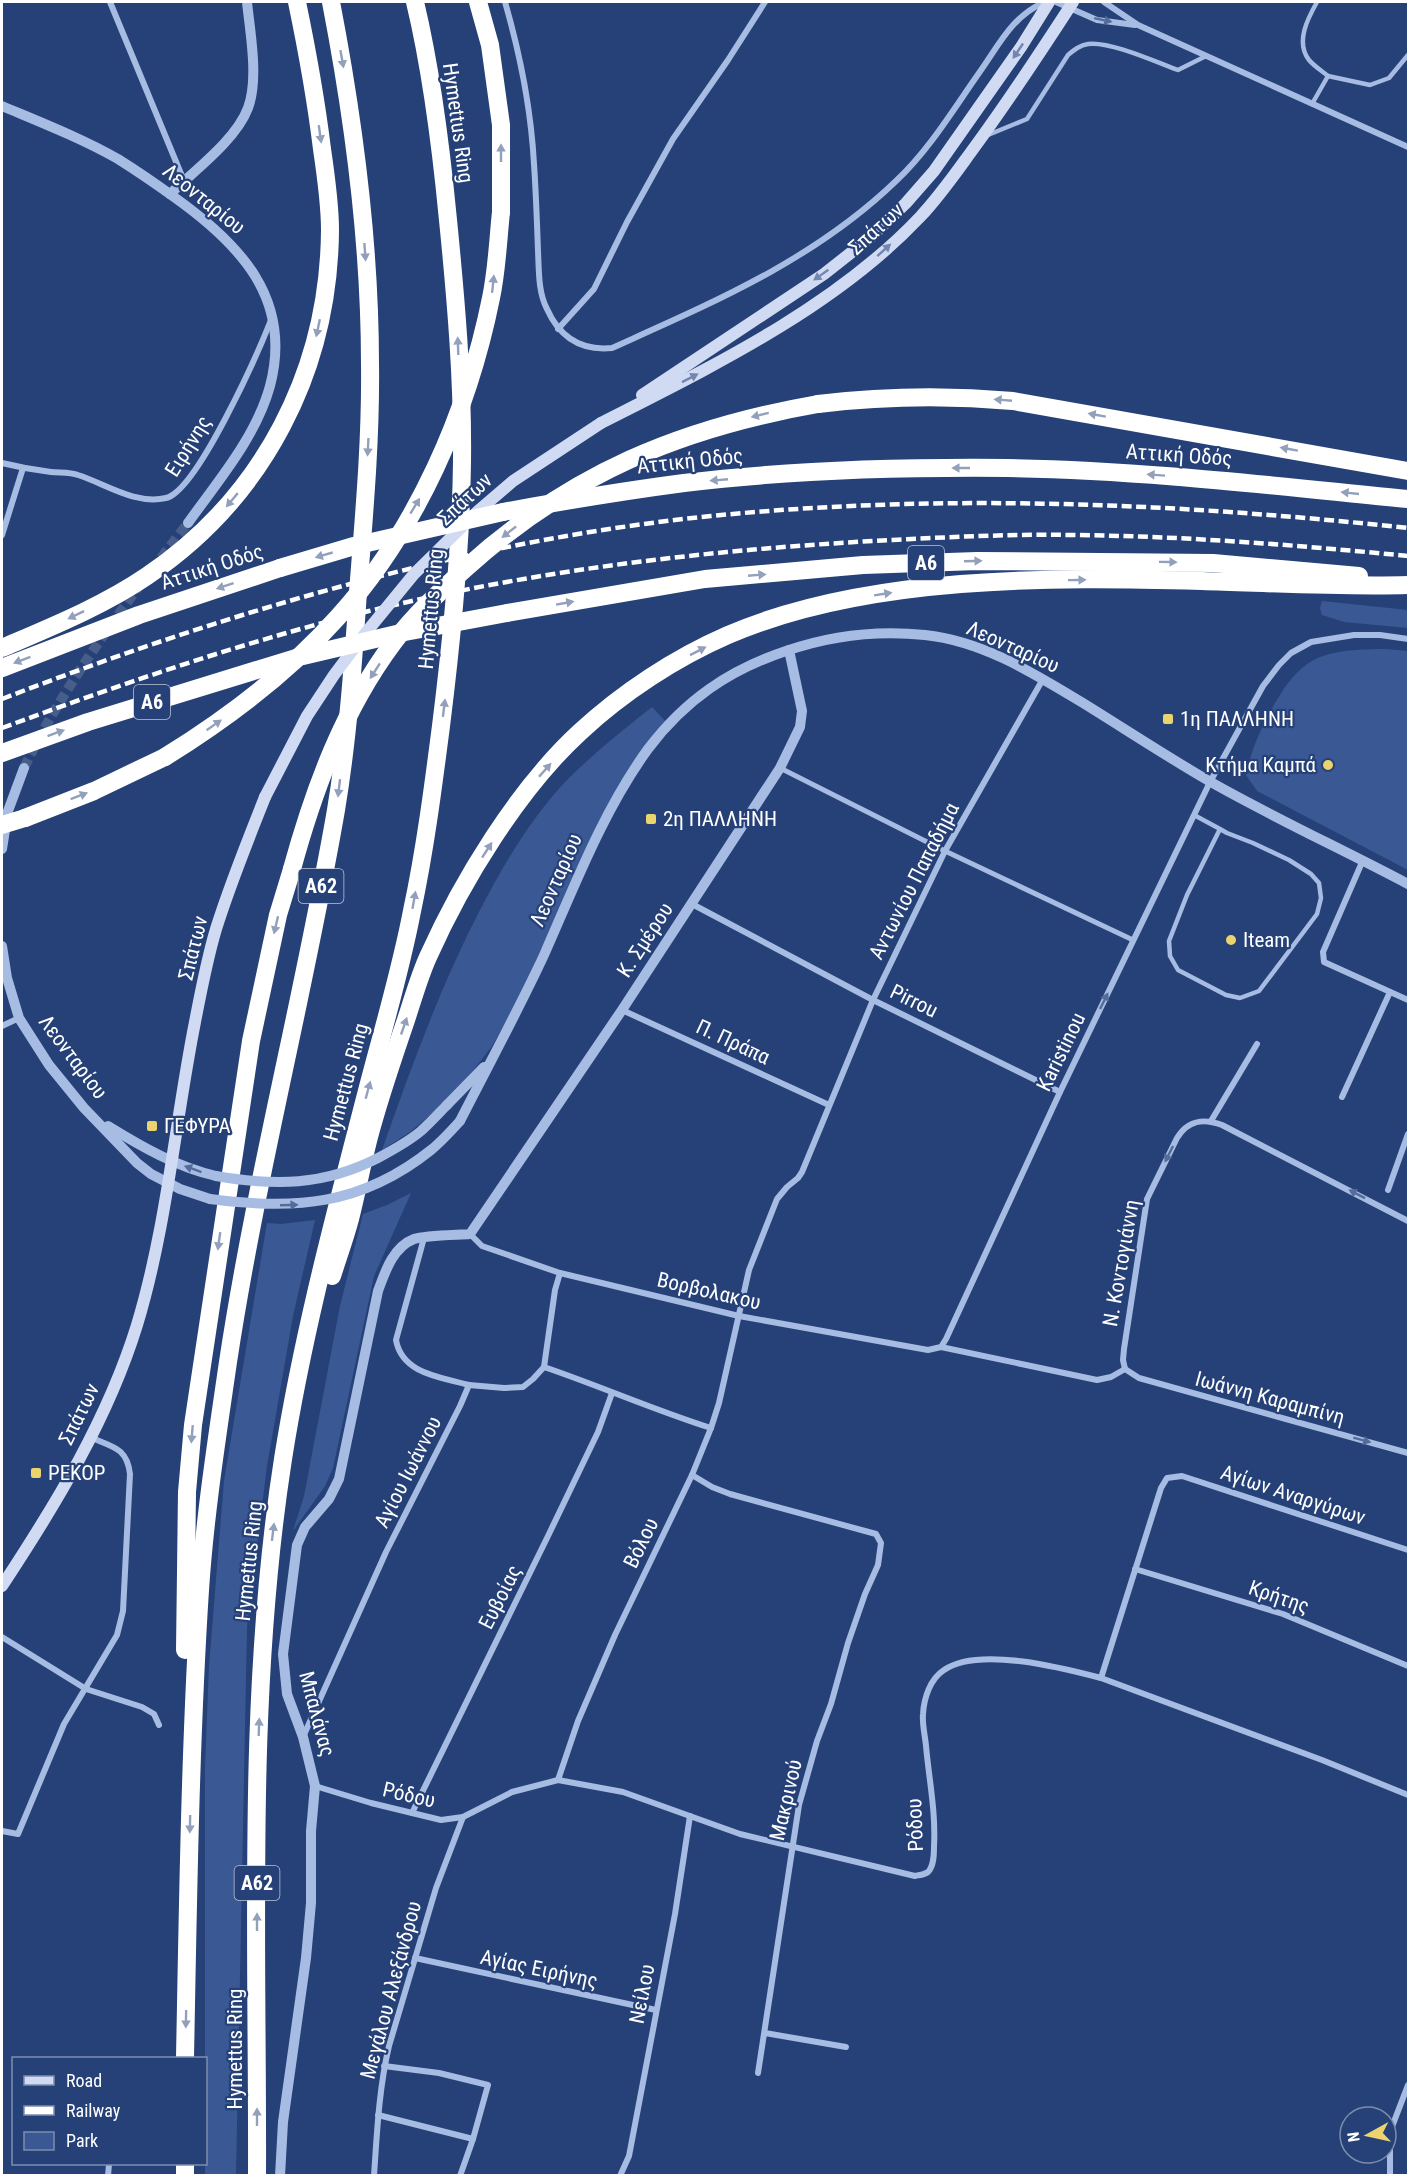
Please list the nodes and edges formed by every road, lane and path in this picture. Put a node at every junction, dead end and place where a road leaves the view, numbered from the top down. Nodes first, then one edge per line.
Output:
1 (110, 2) edge
2 (247, 2) edge
3 (297, 2) edge
4 (331, 2) edge
5 (415, 2) edge
6 (478, 2) edge
7 (505, 2) edge
8 (765, 2) edge
9 (1047, 2) edge
10 (1056, 2) edge
11 (1104, 2) edge
12 (1317, 2) edge
13 (1071, 4) edge
14 (1138, 26) junction
15 (1207, 55) junction
16 (1408, 55) edge
17 (1328, 76) junction
18 (1312, 104) junction
19 (2, 105) edge
20 (982, 137) junction
21 (1408, 147) edge
22 (184, 181) junction
23 (170, 194) junction
24 (272, 316) junction
25 (558, 329) junction
26 (600, 423) junction
27 (2, 463) edge
28 (23, 468) junction
29 (1408, 471) edge
30 (1408, 499) edge
31 (188, 523) tunnel mouth
32 (2, 535) edge
33 (1408, 584) edge
34 (1408, 639) edge
35 (2, 648) edge
36 (789, 650) junction
37 (2, 668) edge
38 (1043, 679) junction
39 (2, 753) edge
40 (24, 768) tunnel mouth
41 (780, 768) junction
42 (1210, 782) junction
43 (1194, 815) junction
44 (2, 825) edge
45 (1220, 830) junction
46 (2, 849) edge
47 (945, 851) junction
48 (1363, 860) junction
49 (1408, 884) edge
50 (692, 904) junction
51 (1134, 940) junction
52 (2, 946) edge
53 (1390, 992) junction
54 (1408, 999) edge
55 (873, 1000) junction
56 (622, 1010) junction
57 (19, 1018) junction
58 (2, 1026) edge
59 (1257, 1044) dead end
60 (492, 1059) junction
61 (1060, 1092) junction
62 (1342, 1097) dead end
63 (829, 1105) junction
64 (97, 1120) junction
65 (1211, 1121) junction
66 (1408, 1134) edge
67 (171, 1161) junction
68 (168, 1183) junction
69 (1388, 1190) dead end
70 (1408, 1221) edge
71 (470, 1234) junction
72 (424, 1238) junction
73 (560, 1273) junction
74 (739, 1316) junction
75 (941, 1347) junction
76 (544, 1367) junction
77 (1125, 1369) junction
78 (469, 1385) junction
79 (296, 1392) junction
80 (612, 1393) junction
81 (711, 1428) junction
82 (92, 1438) junction
83 (1408, 1453) edge
84 (692, 1475) junction
85 (1408, 1550) edge
86 (1135, 1569) junction
87 (2, 1586) edge
88 (2, 1637) edge
89 (1408, 1666) edge
90 (1101, 1678) junction
91 (86, 1689) junction
92 (159, 1725) dead end
93 (303, 1737) junction
94 (191, 1766) junction
95 (558, 1780) junction
96 (315, 1786) junction
97 (1408, 1795) edge
98 (412, 1813) junction
99 (690, 1816) junction
100 (463, 1818) junction
101 (2, 1831) edge
102 (791, 1847) junction
103 (415, 1958) junction
104 (656, 2010) junction
105 (765, 2033) junction
106 (846, 2047) dead end
107 (185, 2057) edge
108 (384, 2066) junction
109 (758, 2073) dead end
110 (1408, 2085) edge
111 (378, 2115) junction
112 (473, 2139) junction
113 (258, 2175) edge
114 (280, 2175) edge
115 (374, 2175) edge
116 (460, 2175) edge
117 (620, 2175) edge
118 (1390, 2175) edge

1 - 22 street
2 - 22 street
3 -> 35 highway
4 -> 94 highway, Α62
79 -> 5 highway, Hymettus Ring / Α62
44 -> 6 highway, bridge
7 - 25 street
8 - 25 street
9 - 25 street
9 -> 26 main road, Σπάτων
10 - 13 street
11 - 14 street
12 - 17 lane
13 -> 14 street
13 - 20 main road, Σπάτων
14 - 15 street
15 - 18 street
15 - 20 lane
16 - 17 lane
17 - 18 lane
18 - 21 street
19 - 23 street, Λεονταρίου
26 -> 20 main road, Σπάτων
22 - 23 street
23 - 24 street, Λεονταρίου
24 - 28 street, Ειρήνης
24 - 31 street, Λεονταρίου
26 - 67 main road, Σπάτων, bridge
27 - 28 street, Ειρήνης
28 - 32 street
29 -> 94 highway, bridge
30 -> 37 highway, Αττική Οδός, bridge
39 -> 33 highway, Α6, bridge
79 -> 33 highway
34 - 42 street, Karistinou
36 - 38 street, Λεονταρίου
36 - 41 street, Κ. Σμέρου
36 - 60 street, Λεονταρίου
38 - 42 street, Λεονταρίου
38 - 47 street, Αντωνίου Παπαδήμα
40 - 46 street
41 - 47 street
41 - 50 street, Κ. Σμέρου
42 - 43 street, Karistinou
42 - 48 street, Λεονταρίου
43 - 45 lane
43 - 51 street, Karistinou
45 - 45 lane
47 - 51 street
47 - 55 street, Αντωνίου Παπαδήμα
48 - 49 street, Λεονταρίου
48 - 53 street
50 - 55 street, Pirrou
50 - 56 street, Κ. Σμέρου
61 -> 51 street, Karistinou
52 - 57 street, Λεονταρίου
53 - 54 street
53 - 62 street
55 - 61 street, Pirrou
55 - 63 street, Αντωνίου Παπαδήμα
56 - 63 street, Π. Πράπα
56 - 71 street, Κ. Σμέρου
57 - 58 street
57 - 64 street, Λεονταρίου
59 - 65 street
60 -> 67 street, Λεονταρίου, bridge
68 -> 60 street, Λεονταρίου, bridge
61 - 75 street, Karistinou
63 - 74 street, Αντωνίου Παπαδήμα
64 - 67 street, Λεονταρίου
64 - 68 street, Λεονταρίου
70 -> 65 street
65 -> 77 street, Ν. Koντογιάννη
66 - 69 street
67 - 68 main road, Σπάτων
68 - 82 main road, Σπάτων
71 - 72 street, Μπαλάνας
71 - 73 street, Βορβολακου
72 - 78 street
72 - 93 street, Μπαλάνας
73 - 74 street, Βορβολακου
73 - 76 street
74 - 75 street, Βορβολακου
74 - 81 street, Βόλου
75 - 77 street, Βορβολακου
76 - 78 street
76 - 80 street
77 -> 83 street, Ιωάννη Καραμπίνη
78 - 93 street, Αγίου Ιωάννου
113 -> 79 highway, Hymettus Ring / Α62
80 - 81 street
80 - 98 street, Ευβοίας
81 - 84 street, Βόλου
82 - 87 main road, Σπάτων
82 - 91 street
84 - 95 street, Βόλου
84 - 102 street, Μακρινού
85 - 86 street, Αγίων Αναργύρων
86 - 89 street, Κρήτης
86 - 90 street
88 - 91 street
90 - 97 street, Ρόδου
90 - 102 street, Ρόδου
91 - 92 street
91 - 101 street
93 - 96 street, Μπαλάνας
94 -> 107 highway, Α62
95 - 99 street, Ρόδου
95 - 100 street, Ρόδου
96 - 98 street, Ρόδου
96 - 114 street, Μπαλάνας
98 - 100 street, Ρόδου
99 - 102 street, Ρόδου
99 - 104 street, Νείλου
100 - 103 street, Μεγάλου Αλεξάνδρου
102 - 105 street, Μακρινού
103 - 104 street, Αγίας Ειρήνης
103 - 108 street, Μεγάλου Αλεξάνδρου
104 - 117 street, Νείλου
105 - 106 street
105 - 109 street, Μακρινού
108 - 111 street, Μεγάλου Αλεξάνδρου
108 - 112 street
110 - 118 street
111 - 112 street
111 - 115 street, Μεγάλου Αλεξάνδρου
112 - 116 street

